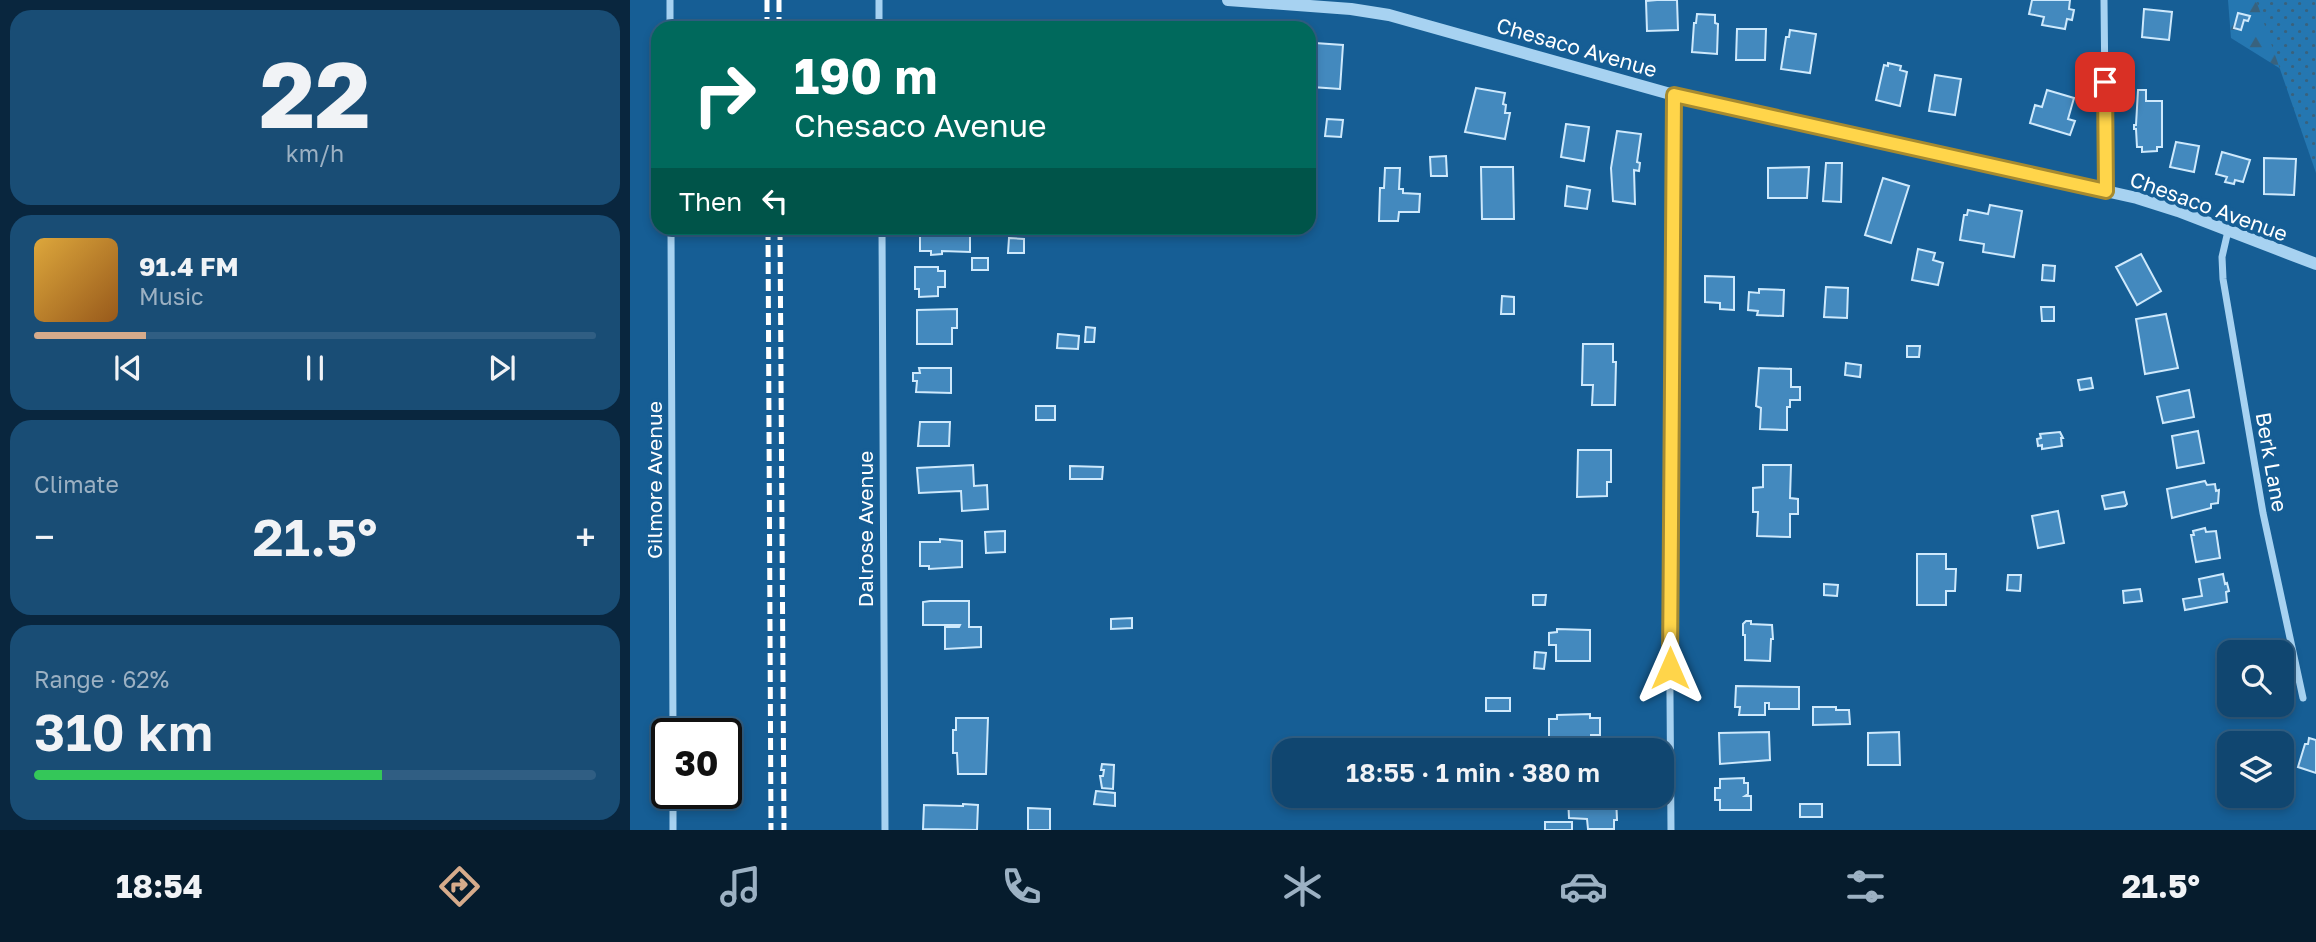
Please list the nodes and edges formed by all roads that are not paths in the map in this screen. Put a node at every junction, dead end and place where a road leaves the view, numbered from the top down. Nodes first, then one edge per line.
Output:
1 (670, 0) edge
2 (879, 0) edge
3 (1228, 0) edge
4 (2104, 0) edge
5 (670, 21) edge
6 (879, 21) edge
7 (1674, 95) junction
8 (2106, 191) junction
9 (2228, 231) junction
10 (671, 235) edge
11 (882, 235) edge
12 (2316, 264) edge
13 (2303, 698) dead end
14 (673, 718) edge
15 (673, 809) edge
16 (673, 830) edge
17 (885, 830) edge
18 (1671, 830) edge

1 - 5 street
2 - 6 street
3 - 7 street, Chesaco Avenue
4 - 8 street
7 - 8 street, Chesaco Avenue
7 - 18 street
8 - 9 street, Chesaco Avenue
9 - 12 street, Chesaco Avenue
9 - 13 street, Berk Lane
10 - 14 street, Gilmore Avenue
11 - 17 street, Dalrose Avenue
15 - 16 street

